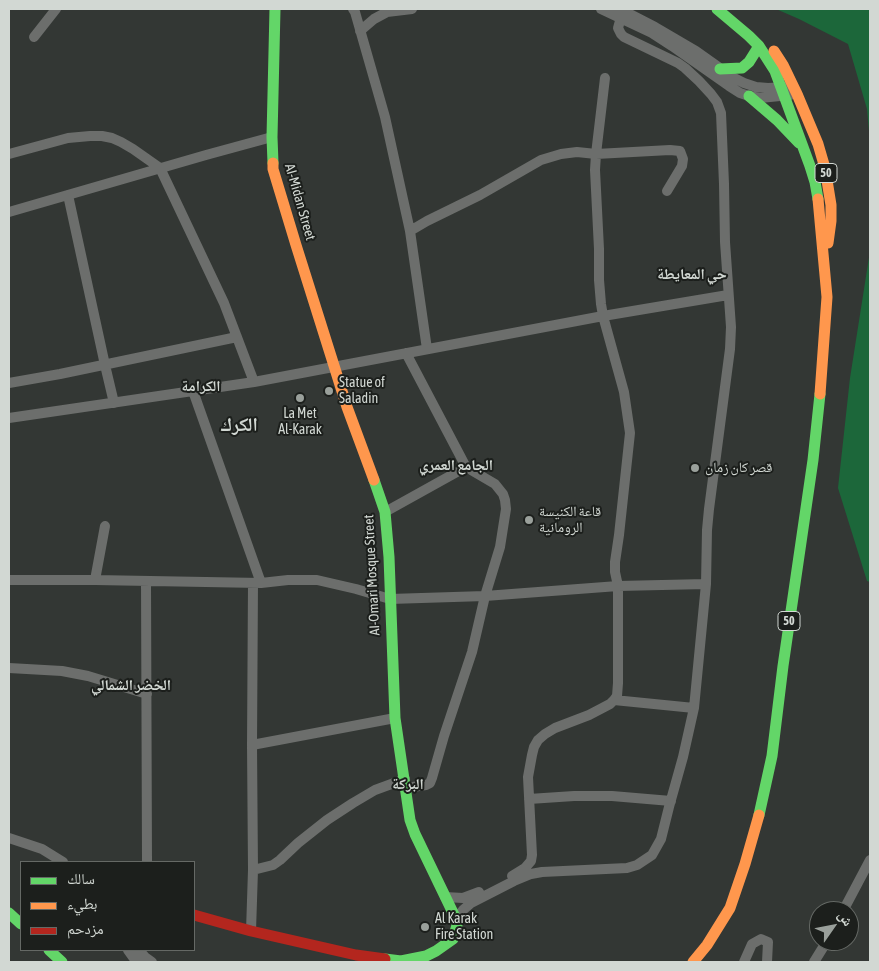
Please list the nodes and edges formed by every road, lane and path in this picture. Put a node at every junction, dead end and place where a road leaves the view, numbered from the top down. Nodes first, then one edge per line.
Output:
1 (56, 9) edge
2 (275, 9) edge
3 (353, 9) edge
4 (412, 9) edge
5 (601, 9) edge
6 (717, 9) edge
7 (725, 9) edge
8 (621, 12) edge
9 (360, 30) junction
10 (34, 36) dead end
11 (759, 46) junction
12 (720, 68) junction
13 (605, 78) dead end
14 (795, 90) junction
15 (783, 92) junction
16 (749, 96) junction
17 (272, 137) junction
18 (804, 149) junction
19 (9, 154) edge
20 (596, 154) junction
21 (160, 168) junction
22 (667, 191) dead end
23 (68, 195) junction
24 (9, 212) edge
25 (410, 231) junction
26 (824, 264) junction
27 (728, 295) junction
28 (603, 316) junction
29 (236, 337) junction
30 (427, 349) junction
31 (406, 353) junction
32 (105, 365) junction
33 (335, 367) junction
34 (254, 382) junction
35 (9, 383) edge
36 (193, 391) junction
37 (114, 403) junction
38 (9, 418) edge
39 (466, 467) junction
40 (385, 512) junction
41 (105, 526) dead end
42 (9, 580) edge
43 (95, 580) junction
44 (146, 581) junction
45 (257, 583) junction
46 (706, 584) junction
47 (618, 586) junction
48 (485, 596) junction
49 (390, 599) junction
50 (9, 668) edge
51 (147, 694) junction
52 (614, 700) junction
53 (694, 708) junction
54 (395, 718) junction
55 (252, 745) junction
56 (406, 783) junction
57 (529, 799) junction
58 (671, 801) junction
59 (9, 838) edge
60 (870, 860) edge
61 (61, 861) edge
62 (147, 861) edge
63 (530, 869) junction
64 (254, 870) junction
65 (446, 897) junction
66 (848, 901) edge
67 (9, 903) edge
68 (20, 911) edge
69 (9, 913) edge
70 (195, 915) edge
71 (456, 919) junction
72 (20, 923) edge
73 (251, 931) junction
74 (50, 951) edge
75 (64, 951) edge
76 (129, 951) edge
77 (140, 951) edge
78 (821, 951) edge
79 (62, 962) edge
80 (76, 962) edge
81 (140, 962) edge
82 (152, 962) edge
83 (694, 962) edge
84 (744, 962) edge
85 (766, 962) edge
86 (814, 962) edge

1 - 10 street
2 - 17 main road, AI-Midan Street
3 - 9 street
4 - 9 street
5 - 8 street
6 - 11 main road, 50
7 - 14 main road, 50
8 - 12 street
8 - 16 street
8 - 27 street
9 - 25 street
11 - 12 main road
11 - 15 main road, 50
12 - 15 street
13 - 20 street
14 - 15 street
14 - 26 main road, 50
15 - 16 street
15 - 18 main road, 50
16 - 18 main road
17 - 21 street
17 - 33 main road, AI-Midan Street
18 - 26 main road, 50
19 - 21 street
20 - 22 street
20 - 25 street
20 - 28 street
21 - 23 street
21 - 29 street
23 - 24 street
23 - 32 street
25 - 30 street
26 - 83 main road, 50
27 - 28 street
27 - 46 street
28 - 30 street
28 - 47 street
29 - 32 street
29 - 34 street
30 - 31 street
31 - 33 street
31 - 39 street
32 - 35 street
32 - 37 street
33 - 34 street
33 - 40 main road, AI-Omari Mosque Street
34 - 36 street
36 - 37 street
36 - 45 street
37 - 38 street
39 - 40 street
39 - 48 street
40 - 49 main road, AI-Omari Mosque Street
41 - 43 street
42 - 43 street
43 - 44 street
44 - 45 street
44 - 51 street
45 - 49 street
45 - 55 street
46 - 47 street
46 - 53 street
47 - 48 street
47 - 52 street
48 - 49 street
48 - 56 street
49 - 54 main road, AI-Omari Mosque Street
50 - 51 street
51 - 62 street
52 - 53 street
52 - 57 street
53 - 58 street
54 - 55 street
54 - 56 main road, AI-Omari Mosque Street
55 - 64 street
56 - 64 street
56 - 65 main road, AI-Omari Mosque Street
57 - 58 street
57 - 63 street
58 - 63 street
59 - 61 street
60 - 66 street
63 - 65 street
63 - 71 street
64 - 73 street
65 - 71 main road, AI-Omari Mosque Street
67 - 68 main road
69 - 72 main road
70 - 73 main road
71 - 73 main road
74 - 79 main road
75 - 80 main road
76 - 81 street
77 - 82 street
78 - 86 street
84 - 85 street

